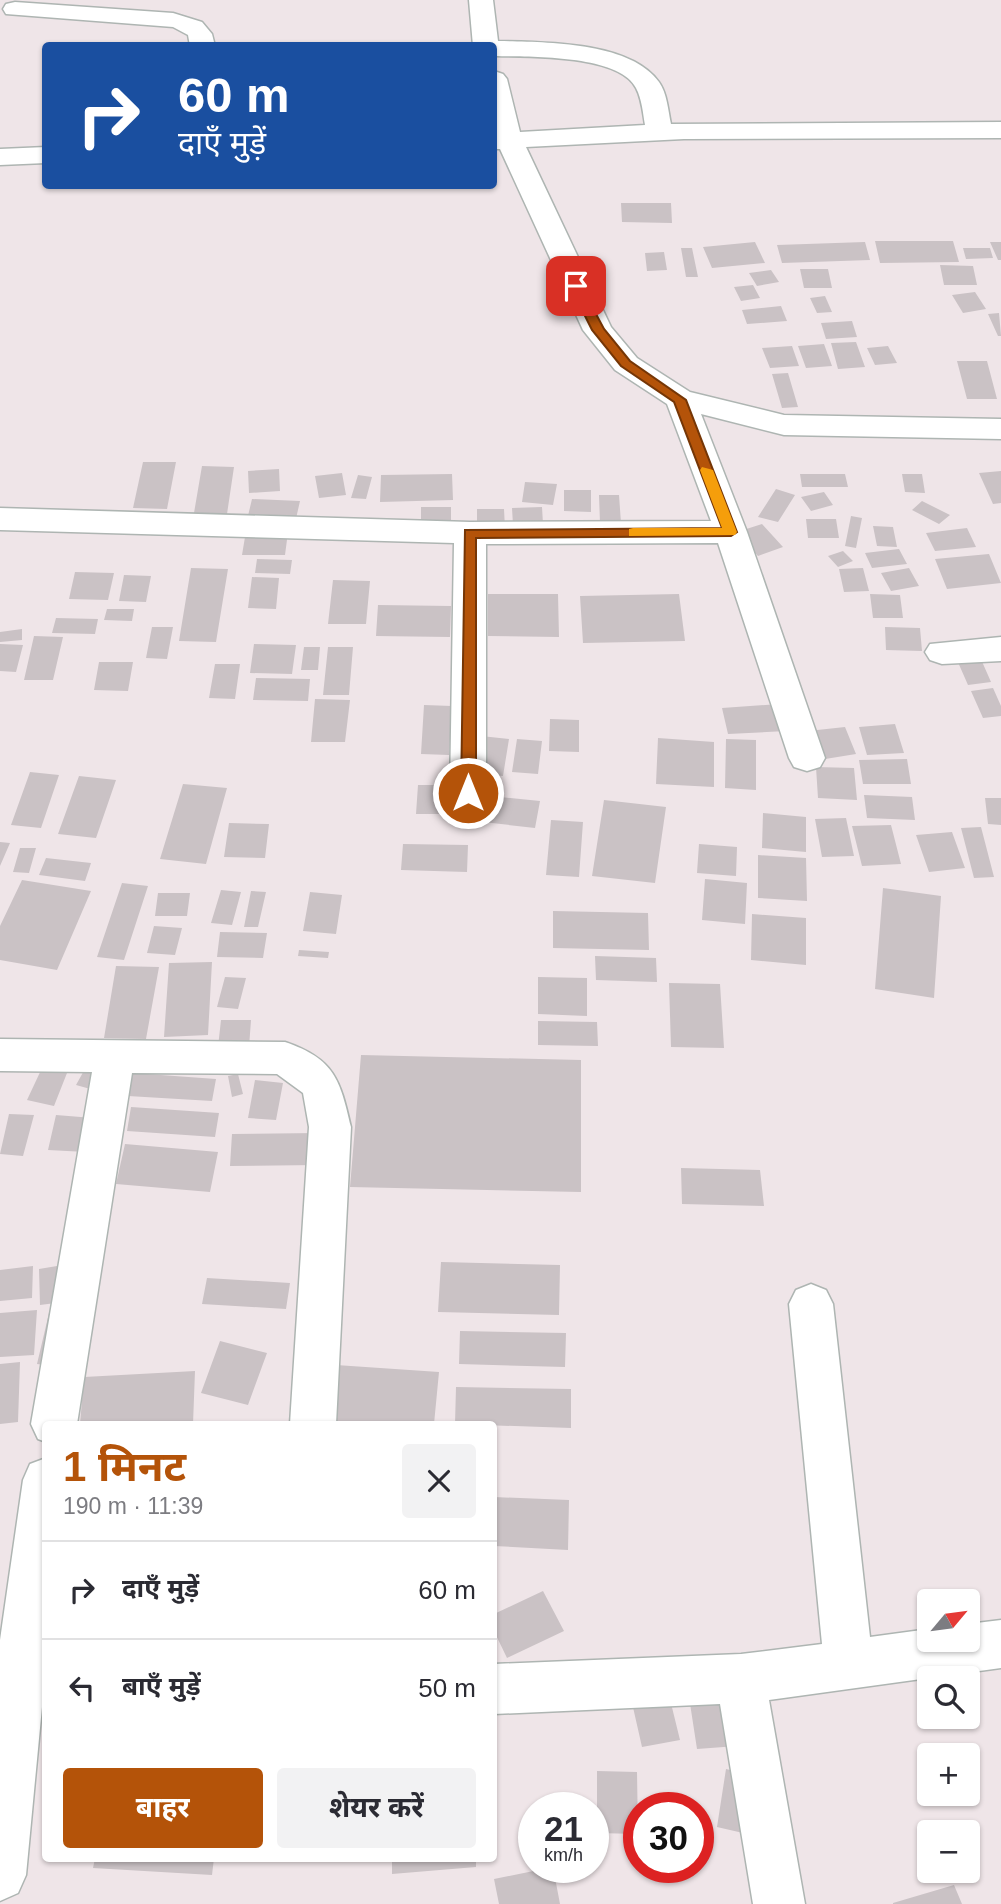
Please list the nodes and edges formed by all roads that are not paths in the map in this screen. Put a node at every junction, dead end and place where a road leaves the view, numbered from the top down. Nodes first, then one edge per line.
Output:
1 (481, 0) edge
2 (13, 12) edge
3 (203, 42) edge
4 (486, 42) edge
5 (497, 49) edge
6 (497, 106) edge
7 (1001, 130) edge
8 (660, 132) junction
9 (501, 141) edge
10 (42, 155) edge
11 (0, 157) edge
12 (680, 400) junction
13 (1001, 429) edge
14 (0, 519) edge
15 (731, 532) junction
16 (470, 533) junction
17 (1001, 649) edge
18 (942, 652) dead end
19 (807, 758) dead end
20 (468, 793) dead end
21 (0, 1055) edge
22 (115, 1056) junction
23 (811, 1304) dead end
24 (54, 1421) edge
25 (313, 1421) edge
26 (42, 1515) edge
27 (1001, 1644) edge
28 (848, 1664) junction
29 (741, 1679) junction
30 (497, 1689) edge
31 (20, 1708) edge
32 (0, 1875) edge
33 (779, 1904) edge

1 - 4 street
2 - 3 street
5 - 8 street
6 - 9 street
7 - 8 street
8 - 9 street
9 - 12 street
10 - 11 street
12 - 13 street
12 - 15 street
14 - 16 street
15 - 16 street
15 - 19 street
16 - 20 street
17 - 18 street
21 - 22 street
22 - 24 street
22 - 25 street
23 - 28 street
26 - 31 street
27 - 28 street
28 - 29 street
29 - 30 street
29 - 33 street
31 - 32 street

